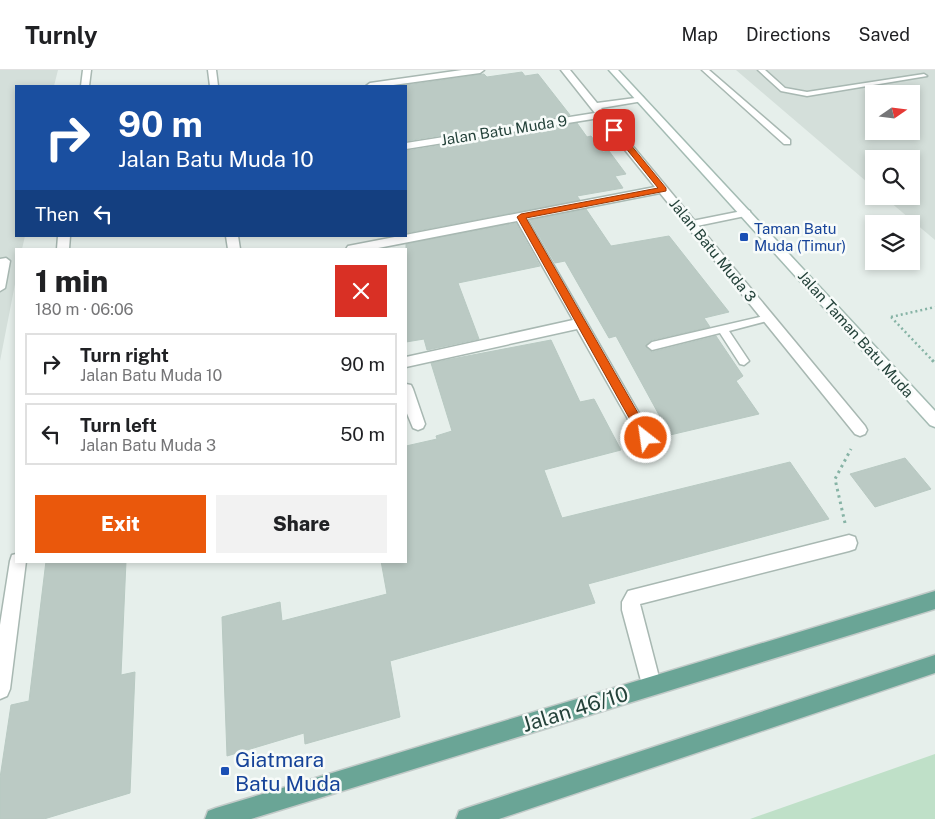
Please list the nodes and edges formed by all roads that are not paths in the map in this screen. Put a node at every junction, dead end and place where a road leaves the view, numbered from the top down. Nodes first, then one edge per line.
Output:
1 (87, 70) edge
2 (212, 70) edge
3 (480, 70) edge
4 (566, 70) edge
5 (613, 70) edge
6 (705, 70) edge
7 (760, 70) edge
8 (916, 70) edge
9 (445, 72) edge
10 (924, 76) junction
11 (931, 81) dead end
12 (85, 85) edge
13 (214, 85) edge
14 (375, 85) edge
15 (640, 99) junction
16 (599, 110) junction
17 (787, 142) dead end
18 (407, 146) edge
19 (663, 190) junction
20 (746, 213) junction
21 (521, 217) junction
22 (692, 224) junction
23 (357, 248) edge
24 (0, 262) edge
25 (0, 288) edge
26 (768, 318) junction
27 (581, 323) junction
28 (722, 329) junction
29 (652, 346) dead end
30 (744, 361) dead end
31 (407, 362) edge
32 (407, 391) edge
33 (935, 421) edge
34 (418, 424) dead end
35 (860, 430) road end
36 (646, 438) dead end
37 (849, 543) road end
38 (18, 563) edge
39 (935, 600) edge
40 (935, 664) edge
41 (651, 685) junction
42 (0, 689) edge
43 (216, 819) edge
44 (467, 819) edge

1 - 12 street
2 - 13 street
3 - 9 street
4 - 16 street, Jalan Batu Muda 3
5 - 15 street, Jalan Taman Batu Muda
6 - 17 lane
7 - 10 lane
8 - 10 lane
9 - 14 street
10 - 11 lane
15 - 16 street, Jalan Batu Muda 9
15 - 20 street, Jalan Taman Batu Muda
16 - 18 street, Jalan Batu Muda 9
16 - 19 street, Jalan Batu Muda 3
19 - 21 street
19 - 22 street, Jalan Batu Muda 3
20 - 22 lane
20 - 33 street, Jalan Taman Batu Muda
21 - 23 street
21 - 27 street
22 - 26 street, Jalan Batu Muda 3
24 - 25 lane
26 - 28 lane
26 - 35 street, Jalan Batu Muda 3
27 - 31 street
27 - 36 street
28 - 29 lane
28 - 30 lane
32 - 34 street
37 - 41 street
38 - 42 street
39 - 41 main road, Jalan 46/10
40 - 44 main road
41 - 43 main road, Jalan 46/10

